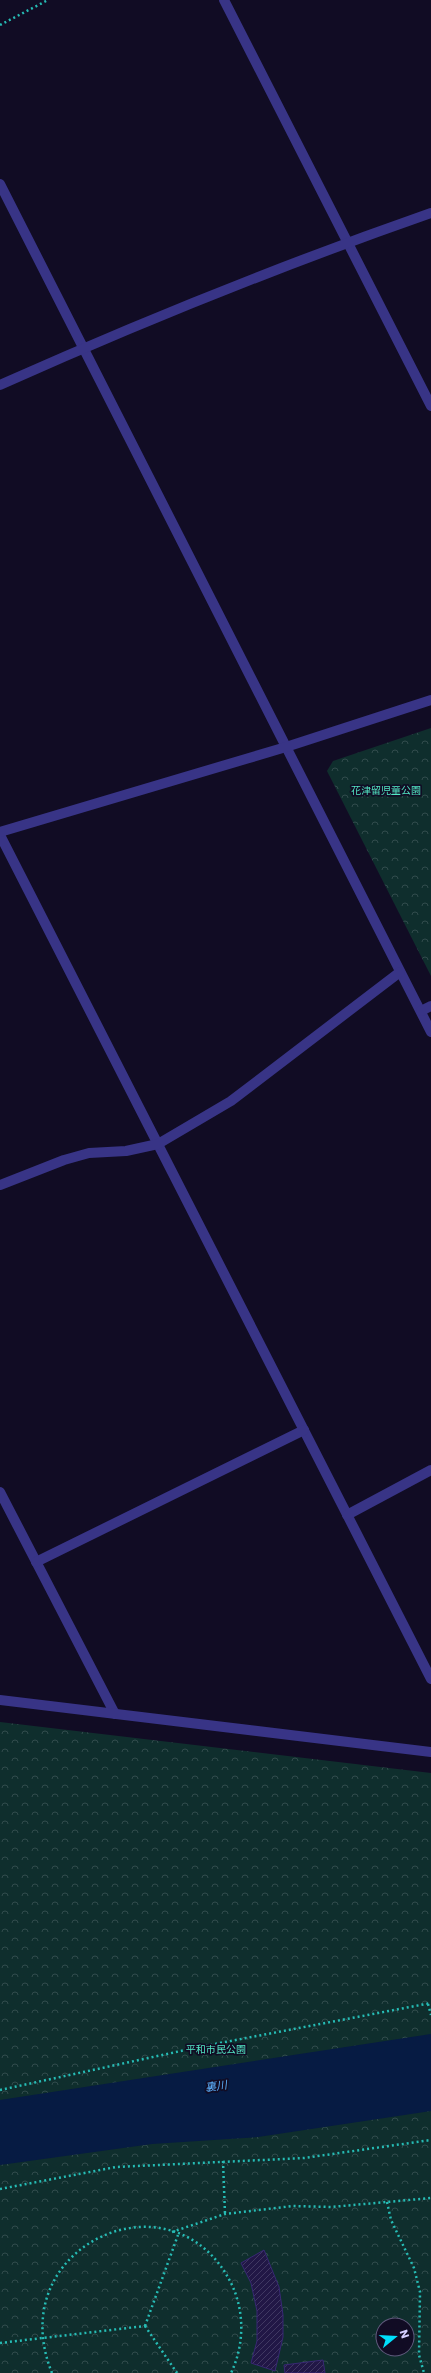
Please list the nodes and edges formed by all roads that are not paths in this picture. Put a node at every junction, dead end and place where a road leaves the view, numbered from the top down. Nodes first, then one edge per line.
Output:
1 (224, 0) edge
2 (0, 184) edge
3 (431, 213) edge
4 (348, 242) junction
5 (83, 348) junction
6 (0, 385) edge
7 (431, 406) edge
8 (431, 700) edge
9 (286, 747) junction
10 (0, 832) edge
11 (0, 835) edge
12 (400, 972) junction
13 (431, 1006) edge
14 (420, 1011) junction
15 (431, 1032) edge
16 (158, 1144) junction
17 (0, 1185) edge
18 (304, 1430) junction
19 (431, 1470) edge
20 (0, 1492) edge
21 (347, 1514) junction
22 (36, 1562) junction
23 (431, 1679) edge
24 (0, 1700) edge
25 (115, 1714) junction
26 (431, 1752) edge

1 - 4 street
2 - 5 street
3 - 4 street
4 - 5 street
4 - 7 street
5 - 6 street
5 - 9 street
8 - 9 street
9 - 10 street
9 - 12 street
11 - 16 street
12 - 14 street
12 - 16 street
13 - 14 street
14 - 15 street
16 - 17 street
16 - 18 street
18 - 21 street
18 - 22 street
19 - 21 street
20 - 22 street
21 - 23 street
22 - 25 street
24 - 25 street
25 - 26 street

